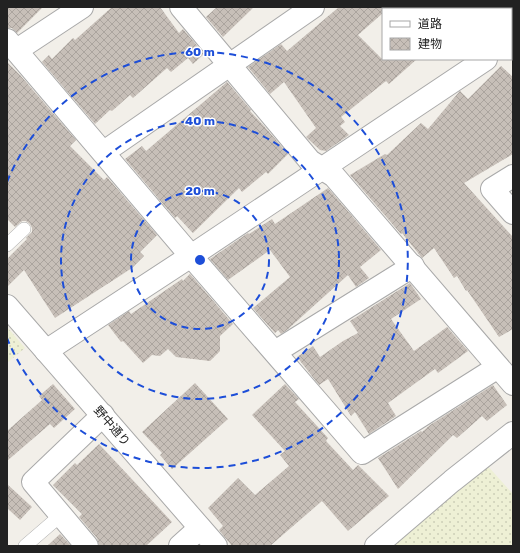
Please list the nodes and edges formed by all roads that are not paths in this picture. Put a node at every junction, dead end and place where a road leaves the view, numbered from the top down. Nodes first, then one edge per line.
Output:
1 (82, 7) edge
2 (181, 7) edge
3 (313, 7) edge
4 (12, 45) edge
5 (485, 60) edge
6 (230, 64) junction
7 (104, 152) junction
8 (322, 169) junction
9 (513, 176) edge
10 (513, 212) edge
11 (24, 229) dead end
12 (7, 245) edge
13 (191, 256) junction
14 (413, 266) junction
15 (7, 306) edge
16 (46, 351) junction
17 (275, 352) junction
18 (498, 366) junction
19 (513, 384) edge
20 (103, 415) junction
21 (513, 433) edge
22 (61, 515) junction
23 (200, 528) junction
24 (25, 546) edge
25 (88, 546) edge
26 (180, 546) edge
27 (216, 546) edge
28 (376, 546) edge

1 - 4 street
2 - 6 street
3 - 6 street
4 - 7 street
5 - 8 street
6 - 7 street
6 - 8 street
7 - 13 street
8 - 13 street
8 - 14 street
9 - 10 street
11 - 12 lane
13 - 16 street
13 - 17 street
14 - 17 street
14 - 18 street
15 - 16 street, 野中通り
16 - 20 street, 野中通り
17 - 18 street
18 - 19 street
20 - 22 street
20 - 23 street, 野中通り
21 - 28 street
22 - 24 lane
22 - 25 street
23 - 26 street
23 - 27 street, 野中通り

